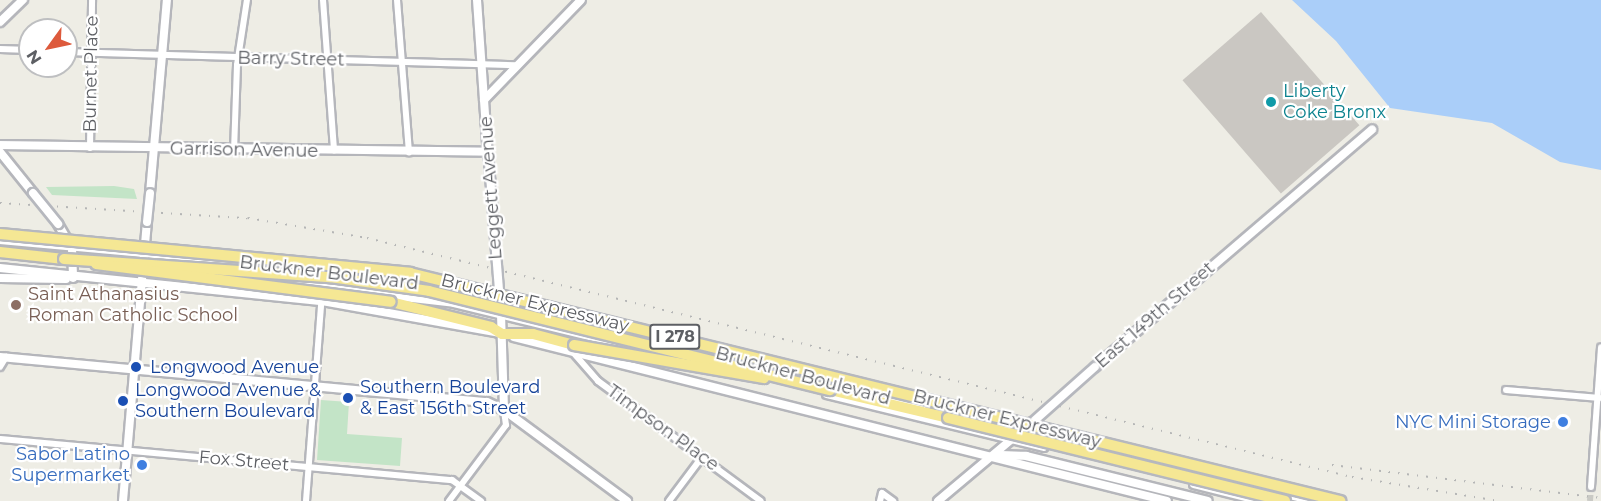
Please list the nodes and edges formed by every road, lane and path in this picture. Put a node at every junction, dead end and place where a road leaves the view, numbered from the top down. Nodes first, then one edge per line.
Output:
1 (22, 0) edge
2 (92, 0) edge
3 (167, 0) edge
4 (247, 0) edge
5 (323, 0) edge
6 (397, 0) edge
7 (477, 0) edge
8 (581, 0) edge
9 (0, 22) edge
10 (0, 49) edge
11 (18, 50) edge
12 (78, 52) edge
13 (92, 53) junction
14 (162, 55) junction
15 (239, 58) junction
16 (327, 60) junction
17 (402, 62) junction
18 (483, 65) junction
19 (515, 65) junction
20 (484, 100) junction
21 (1372, 130) dead end
22 (0, 145) edge
23 (90, 147) junction
24 (154, 149) junction
25 (234, 151) junction
26 (0, 152) edge
27 (334, 152) junction
28 (488, 152) junction
29 (409, 153) junction
30 (0, 234) edge
31 (0, 240) edge
32 (72, 248) junction
33 (0, 253) edge
34 (145, 254) junction
35 (68, 260) junction
36 (144, 267) junction
37 (0, 268) edge
38 (324, 269) junction
39 (0, 278) edge
40 (73, 278) junction
41 (142, 285) junction
42 (323, 285) junction
43 (322, 301) junction
44 (500, 301) junction
45 (501, 317) junction
46 (502, 334) junction
47 (573, 347) junction
48 (1601, 347) edge
49 (3, 357) edge
50 (0, 367) edge
51 (135, 368) junction
52 (315, 385) junction
53 (830, 390) junction
54 (1506, 390) dead end
55 (1599, 398) edge
56 (504, 410) junction
57 (1020, 431) junction
58 (0, 439) edge
59 (1011, 439) junction
60 (128, 450) junction
61 (991, 455) junction
62 (702, 457) junction
63 (309, 467) junction
64 (1220, 478) junction
65 (460, 486) junction
66 (1591, 487) tunnel mouth
67 (123, 501) edge
68 (306, 501) edge
69 (449, 501) edge
70 (481, 501) edge
71 (627, 501) edge
72 (669, 501) edge
73 (761, 501) edge
74 (880, 501) edge
75 (893, 501) edge
76 (938, 501) edge
77 (1167, 501) edge
78 (1208, 501) edge
79 (1261, 501) edge
80 (1285, 501) edge
81 (1316, 501) edge
82 (1340, 501) edge

1 - 9 main road
2 - 13 street, Burnet Place
3 - 14 main road
4 - 15 street
5 - 16 street
6 - 17 street
7 - 18 main road, Leggett Avenue
8 - 19 main road
10 - 11 street
12 - 13 street, Barry Street
13 - 14 street, Barry Street
13 - 23 street, Burnet Place
14 - 15 street, Barry Street
14 - 24 main road
15 - 16 street, Barry Street
15 - 25 street
16 - 17 street, Barry Street
16 - 27 street
17 - 18 street, Barry Street
17 - 29 street
18 - 19 street, Barry Street
18 - 20 main road, Leggett Avenue
19 - 20 main road
20 - 28 main road, Leggett Avenue
21 - 57 main road, East 149th Street, bridge
22 - 23 main road, Garrison Avenue
23 - 24 main road, Garrison Avenue
24 - 25 main road, Garrison Avenue
24 - 34 main road, bridge
25 - 27 main road, Garrison Avenue
26 - 32 main road, bridge
27 - 29 main road, Garrison Avenue
28 - 29 main road, Garrison Avenue
28 - 44 main road, Leggett Avenue, bridge
30 - 82 highway, Bruckner Expressway / I 278, bridge
31 - 32 main road, Bruckner Boulevard
32 - 34 main road, Bruckner Boulevard
32 - 35 main road
33 - 35 highway, Bruckner Expressway / I 278
34 - 36 main road
34 - 38 main road, Bruckner Boulevard
35 - 36 main road, Bruckner Boulevard
35 - 40 main road
35 - 46 highway, bridge
35 - 53 highway, Bruckner Expressway / I 278, bridge
36 - 41 main road
36 - 42 main road, Bruckner Boulevard
37 - 40 main road, Bruckner Boulevard
38 - 42 street
38 - 44 main road, Bruckner Boulevard
39 - 40 main road, Bruckner Boulevard
40 - 41 main road, Bruckner Boulevard
41 - 43 main road, Bruckner Boulevard
41 - 51 main road
42 - 43 street
42 - 45 main road, Bruckner Boulevard
43 - 46 main road, Bruckner Boulevard
43 - 52 street
44 - 45 main road, Leggett Avenue
44 - 57 main road, Bruckner Boulevard
45 - 46 main road, Leggett Avenue
45 - 59 main road, Bruckner Boulevard
46 - 47 highway
46 - 56 main road, Leggett Avenue
47 - 53 highway, bridge
47 - 61 main road, Bruckner Boulevard
47 - 62 street, Timpson Place
48 - 55 street
49 - 50 street
49 - 51 main road
51 - 52 main road
51 - 60 main road
52 - 56 main road
52 - 63 street
53 - 80 highway, Bruckner Expressway / I 278, bridge
54 - 55 street
55 - 66 street
56 - 65 street, Leggett Avenue
56 - 71 main road
57 - 59 main road, East 149th Street
57 - 64 main road, Bruckner Boulevard
58 - 60 street, Fox Street
59 - 61 main road, East 149th Street
59 - 79 main road, Bruckner Boulevard
60 - 63 street, Fox Street
60 - 67 main road
61 - 76 main road, East 149th Street
61 - 77 main road, Bruckner Boulevard
61 - 78 main road, Bruckner Boulevard
62 - 72 street
62 - 73 street, Timpson Place
63 - 65 street, Fox Street
63 - 68 street
64 - 79 main road
64 - 81 main road, Bruckner Boulevard
65 - 69 street, Leggett Avenue
65 - 70 street, Fox Street
74 - 75 street

